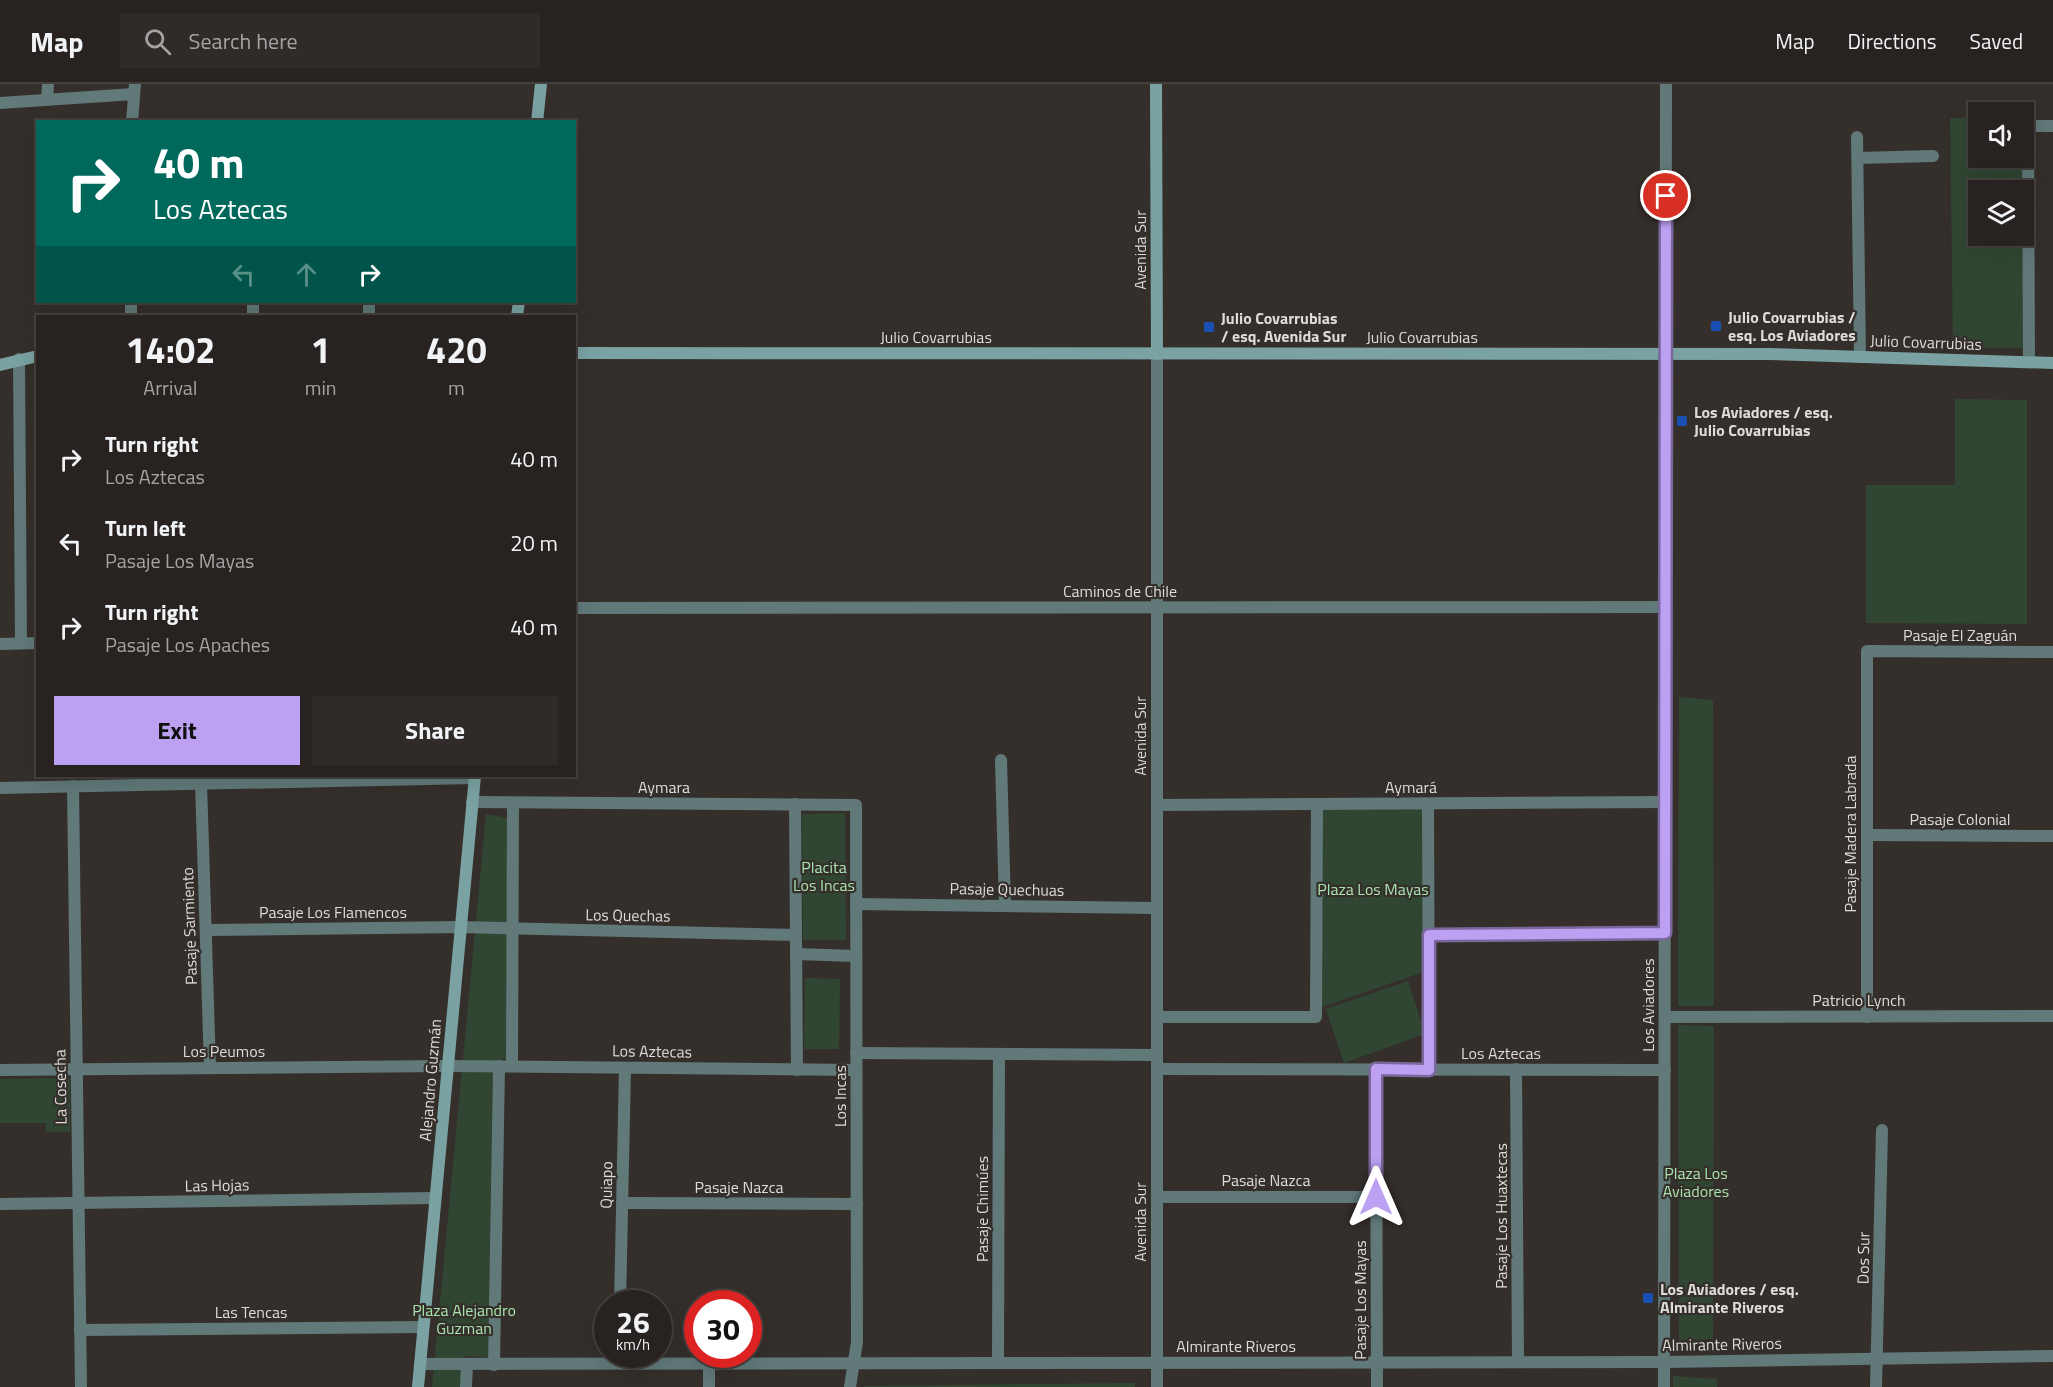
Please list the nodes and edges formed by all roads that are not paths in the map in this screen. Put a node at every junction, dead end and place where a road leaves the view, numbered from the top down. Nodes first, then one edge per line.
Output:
1 (48, 84) edge
2 (541, 84) edge
3 (1156, 84) edge
4 (1666, 84) edge
5 (134, 89) edge
6 (47, 100) junction
7 (0, 103) edge
8 (132, 120) edge
9 (537, 120) edge
10 (2053, 126) edge
11 (1857, 136) dead end
12 (1933, 156) dead end
13 (1857, 158) junction
14 (576, 353) edge
15 (1156, 354) junction
16 (1666, 354) junction
17 (36, 356) edge
18 (1860, 357) junction
19 (19, 359) junction
20 (2029, 362) junction
21 (2053, 363) edge
22 (0, 364) edge
23 (1666, 607) junction
24 (576, 608) edge
25 (1156, 608) junction
26 (21, 643) junction
27 (36, 643) edge
28 (0, 644) edge
29 (1867, 651) joint
30 (2053, 652) edge
31 (1001, 760) dead end
32 (475, 777) edge
33 (201, 783) junction
34 (72, 786) junction
35 (0, 788) edge
36 (472, 802) junction
37 (1665, 802) junction
38 (513, 803) junction
39 (795, 804) junction
40 (1317, 804) junction
41 (1428, 804) junction
42 (856, 805) joint
43 (1157, 805) junction
44 (1867, 835) junction
45 (2053, 836) edge
46 (856, 904) junction
47 (1005, 906) junction
48 (1157, 908) junction
49 (460, 927) junction
50 (514, 929) junction
51 (206, 930) junction
52 (1665, 933) junction
53 (796, 934) junction
54 (1429, 935) junction
55 (796, 954) junction
56 (856, 956) junction
57 (2053, 1016) edge
58 (1157, 1017) junction
59 (1665, 1017) junction
60 (1866, 1017) junction
61 (856, 1053) junction
62 (999, 1054) junction
63 (1157, 1056) junction
64 (447, 1066) junction
65 (505, 1066) junction
66 (210, 1068) junction
67 (625, 1068) junction
68 (76, 1069) junction
69 (1157, 1069) junction
70 (1376, 1069) junction
71 (1516, 1069) junction
72 (0, 1070) edge
73 (797, 1070) junction
74 (856, 1070) junction
75 (1429, 1070) junction
76 (1665, 1070) junction
77 (1882, 1130) dead end
78 (1157, 1197) junction
79 (1376, 1197) junction
80 (435, 1198) junction
81 (622, 1203) junction
82 (0, 1204) edge
83 (78, 1204) junction
84 (857, 1204) junction
85 (620, 1290) edge
86 (423, 1328) junction
87 (80, 1330) junction
88 (2053, 1356) edge
89 (1877, 1358) junction
90 (594, 1360) edge
91 (1518, 1362) junction
92 (1664, 1362) junction
93 (998, 1363) junction
94 (1157, 1363) junction
95 (1376, 1363) junction
96 (420, 1364) junction
97 (467, 1364) junction
98 (762, 1364) edge
99 (854, 1364) junction
100 (494, 1365) junction
101 (709, 1368) edge
102 (81, 1387) edge
103 (418, 1387) edge
104 (466, 1387) edge
105 (709, 1387) edge
106 (850, 1387) edge
107 (1157, 1387) edge
108 (1377, 1387) edge
109 (1664, 1387) edge
110 (1876, 1387) edge

1 - 6 street
2 - 9 street
3 - 15 street, Avenida Sur
4 - 16 street, Los Aviadores
5 - 6 street
5 - 8 street
6 - 7 street
10 - 20 street
11 - 13 street
12 - 13 street
13 - 18 street
14 - 15 street, Julio Covarrubias
15 - 16 street, Julio Covarrubias
15 - 25 street, Avenida Sur
16 - 18 street, Julio Covarrubias
16 - 23 street, Los Aviadores
17 - 19 street
18 - 20 street, Julio Covarrubias
19 - 22 street
19 - 26 street
20 - 21 street, Julio Covarrubias
23 - 25 street, Caminos de Chile
23 - 37 street, Los Aviadores
24 - 25 street, Caminos de Chile
25 - 43 street, Avenida Sur
26 - 27 street
26 - 28 street
29 - 30 street, Pasaje El Zaguán
29 - 44 street, Pasaje Madera Labrada
31 - 47 street
32 - 33 street
32 - 36 street, Alejandro Guzmán
33 - 34 street
33 - 51 street, Pasaje Sarmiento
34 - 35 street
34 - 68 street, La Cosecha
36 - 38 street, Aymara
36 - 49 street, Alejandro Guzmán
37 - 41 street, Aymará
37 - 52 street, Los Aviadores
38 - 39 street, Aymara
38 - 50 street
39 - 42 street, Aymara
39 - 53 street
40 - 41 street, Aymará
40 - 43 street, Aymará
40 - 58 street
41 - 54 street
42 - 46 street, Los Incas
43 - 48 street, Avenida Sur
44 - 45 street, Pasaje Colonial
44 - 60 street, Pasaje Madera Labrada
46 - 47 street, Pasaje Quechuas
46 - 56 street, Los Incas
47 - 48 street, Pasaje Quechuas
48 - 58 street, Avenida Sur
49 - 50 street, Los Quechas
49 - 51 street, Pasaje Los Flamencos
49 - 64 street, Alejandro Guzmán
50 - 53 street, Los Quechas
50 - 65 street
51 - 66 street, Pasaje Sarmiento
52 - 54 street
52 - 59 street, Los Aviadores
53 - 55 street
54 - 75 street
55 - 56 street
55 - 73 street
56 - 61 street, Los Incas
57 - 60 street, Patricio Lynch
58 - 63 street, Avenida Sur
59 - 60 street, Patricio Lynch
59 - 76 street, Los Aviadores
61 - 62 street
61 - 74 street, Los Incas
62 - 63 street
62 - 93 street, Pasaje Chimúes
63 - 69 street, Avenida Sur
64 - 65 street, Los Aztecas
64 - 66 street, Los Peumos
64 - 80 street, Alejandro Guzmán
65 - 67 street, Los Aztecas
65 - 100 street
66 - 68 street, Los Peumos
67 - 73 street, Los Aztecas
67 - 81 street, Quiapo
68 - 72 street, Los Peumos
68 - 83 street, La Cosecha
69 - 70 street, Los Aztecas
69 - 78 street, Avenida Sur
70 - 75 street, Los Aztecas
70 - 79 street, Pasaje Los Mayas
71 - 75 street, Los Aztecas
71 - 76 street, Los Aztecas
71 - 91 street, Pasaje Los Huaxtecas
73 - 74 street, Los Aztecas
74 - 84 street, Los Incas
76 - 92 street, Los Aviadores
77 - 89 street, Dos Sur
78 - 79 street, Pasaje Nazca
78 - 94 street, Avenida Sur
79 - 95 street, Pasaje Los Mayas
80 - 83 street, Las Hojas
80 - 86 street, Alejandro Guzmán
81 - 84 street, Pasaje Nazca
81 - 85 street, Quiapo
82 - 83 street, Las Hojas
83 - 87 street, La Cosecha
84 - 99 street, Los Incas
86 - 87 street, Las Tencas
86 - 96 street, Alejandro Guzmán
87 - 102 street, La Cosecha
88 - 89 street, Almirante Riveros
89 - 92 street, Almirante Riveros
89 - 110 street, Dos Sur
90 - 100 street, Almirante Riveros
91 - 92 street, Almirante Riveros
91 - 95 street, Almirante Riveros
92 - 109 street, Los Aviadores
93 - 94 street, Almirante Riveros
93 - 99 street, Almirante Riveros
94 - 95 street, Almirante Riveros
94 - 107 street, Avenida Sur
95 - 108 street, Pasaje Los Mayas
96 - 97 street, Almirante Riveros
96 - 103 street, Alejandro Guzmán
97 - 100 street, Almirante Riveros
97 - 104 street
98 - 99 street, Almirante Riveros
99 - 106 street, Los Incas
101 - 105 street

